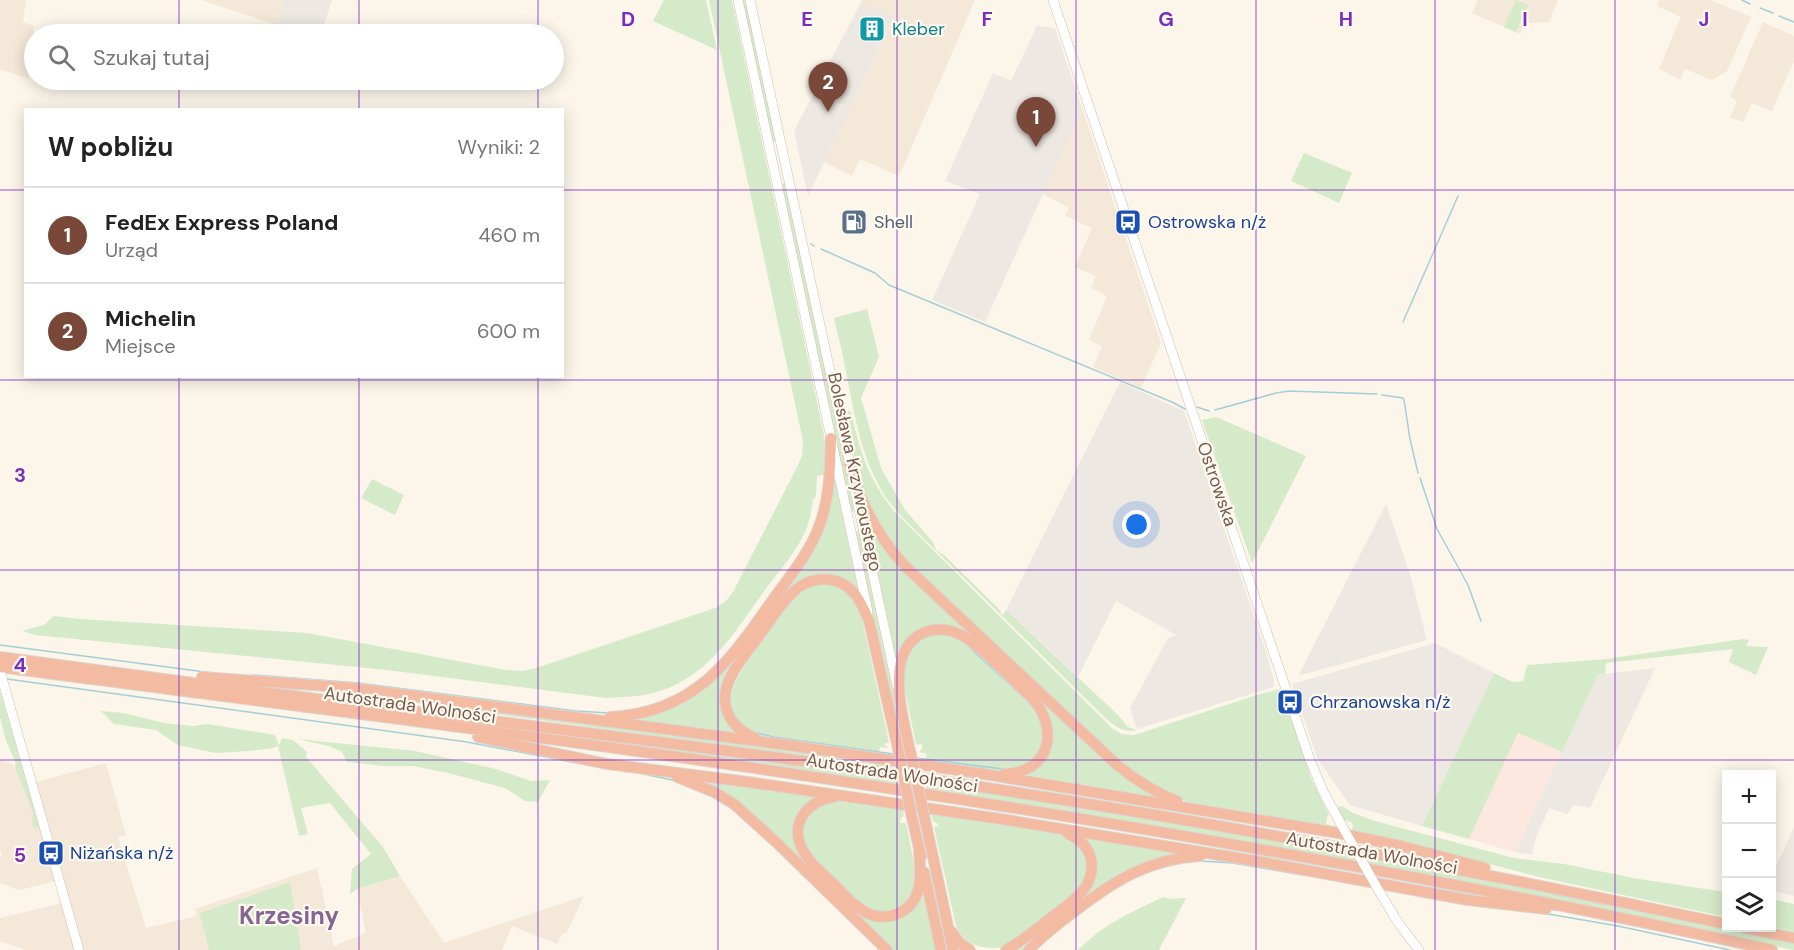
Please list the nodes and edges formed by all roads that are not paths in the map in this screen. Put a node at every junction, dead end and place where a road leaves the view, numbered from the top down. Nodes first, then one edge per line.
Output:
1 (738, 0) edge
2 (750, 0) edge
3 (1053, 0) edge
4 (831, 438) junction
5 (849, 463) junction
6 (872, 629) junction
7 (0, 657) edge
8 (0, 669) edge
9 (150, 677) junction
10 (901, 703) junction
11 (570, 716) junction
12 (414, 722) junction
13 (794, 746) junction
14 (639, 768) junction
15 (984, 774) junction
16 (853, 797) junction
17 (1215, 811) junction
18 (1053, 827) junction
19 (919, 850) junction
20 (1233, 858) junction
21 (1537, 884) junction
22 (944, 911) junction
23 (1618, 917) junction
24 (1722, 923) edge
25 (1767, 932) edge
26 (1794, 938) edge
27 (79, 950) edge
28 (887, 950) edge
29 (940, 950) edge
30 (953, 950) edge
31 (970, 950) edge
32 (1006, 950) edge
33 (1029, 950) edge
34 (1419, 950) edge
35 (1772, 950) edge

1 - 4 main road, Bolesława Krzywoustego
2 - 5 main road, Bolesława Krzywoustego
3 - 34 main road, Ostrowska, bridge
4 - 6 main road, Bolesława Krzywoustego
4 - 11 highway
5 - 10 main road, Bolesława Krzywoustego
5 - 17 highway
6 - 13 highway
6 - 19 highway, Bolesława Krzywoustego, bridge
7 - 9 highway, Autostrada Wolności
8 - 12 highway, Autostrada Wolności
8 - 27 main road
9 - 11 highway
9 - 21 highway, Autostrada Wolności
10 - 15 highway
10 - 22 highway, Bolesława Krzywoustego, bridge
11 - 13 highway
12 - 14 highway
12 - 23 highway, Autostrada Wolności
13 - 15 highway
14 - 16 highway
14 - 28 highway
15 - 17 highway
16 - 18 highway
16 - 19 highway
17 - 21 highway
18 - 20 highway
18 - 32 highway
19 - 29 highway, Bolesława Krzywoustego
20 - 23 highway
20 - 33 highway
21 - 24 highway, Autostrada Wolności
22 - 30 highway, Bolesława Krzywoustego
22 - 31 highway
23 - 35 highway, Autostrada Wolności
25 - 26 highway

